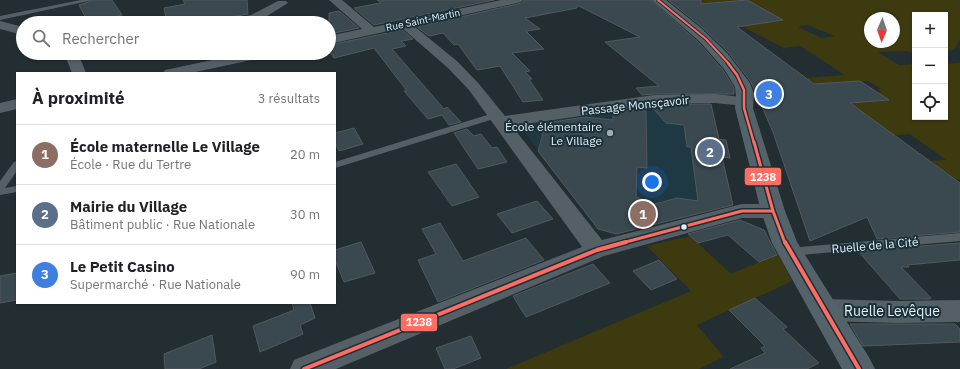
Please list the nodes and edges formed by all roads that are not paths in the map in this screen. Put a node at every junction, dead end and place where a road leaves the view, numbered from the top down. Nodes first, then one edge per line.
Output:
1 (90, 0) edge
2 (336, 0) edge
3 (517, 0) edge
4 (658, 0) edge
5 (282, 3) dead end
6 (259, 16) edge
7 (0, 18) edge
8 (404, 24) junction
9 (0, 25) edge
10 (16, 29) edge
11 (372, 31) junction
12 (336, 39) edge
13 (74, 60) edge
14 (232, 60) edge
15 (79, 72) edge
16 (175, 72) edge
17 (745, 101) junction
18 (16, 104) edge
19 (0, 108) edge
20 (499, 119) junction
21 (16, 165) edge
22 (336, 165) edge
23 (0, 188) edge
24 (16, 190) edge
25 (0, 192) edge
26 (773, 211) junction
27 (960, 237) edge
28 (597, 250) junction
29 (789, 252) junction
30 (824, 310) junction
31 (960, 311) edge
32 (304, 369) edge
33 (859, 369) edge

1 - 7 lane
2 - 11 street
3 - 8 street, Rue Saint-Martin
4 - 17 street
5 - 6 street
8 - 11 street, Rue Saint-Martin
8 - 20 street
9 - 10 street
11 - 12 street, Rue Saint-Martin
13 - 15 street
14 - 16 street
17 - 20 street, Passage Monsçavoir
17 - 26 street
18 - 19 street
20 - 22 lane
20 - 28 street
21 - 23 lane
24 - 25 lane
26 - 28 street
26 - 29 street
27 - 29 lane, Ruelle de la Cité
28 - 32 street
29 - 30 street
30 - 31 street, Ruelle Levêque
30 - 33 street

